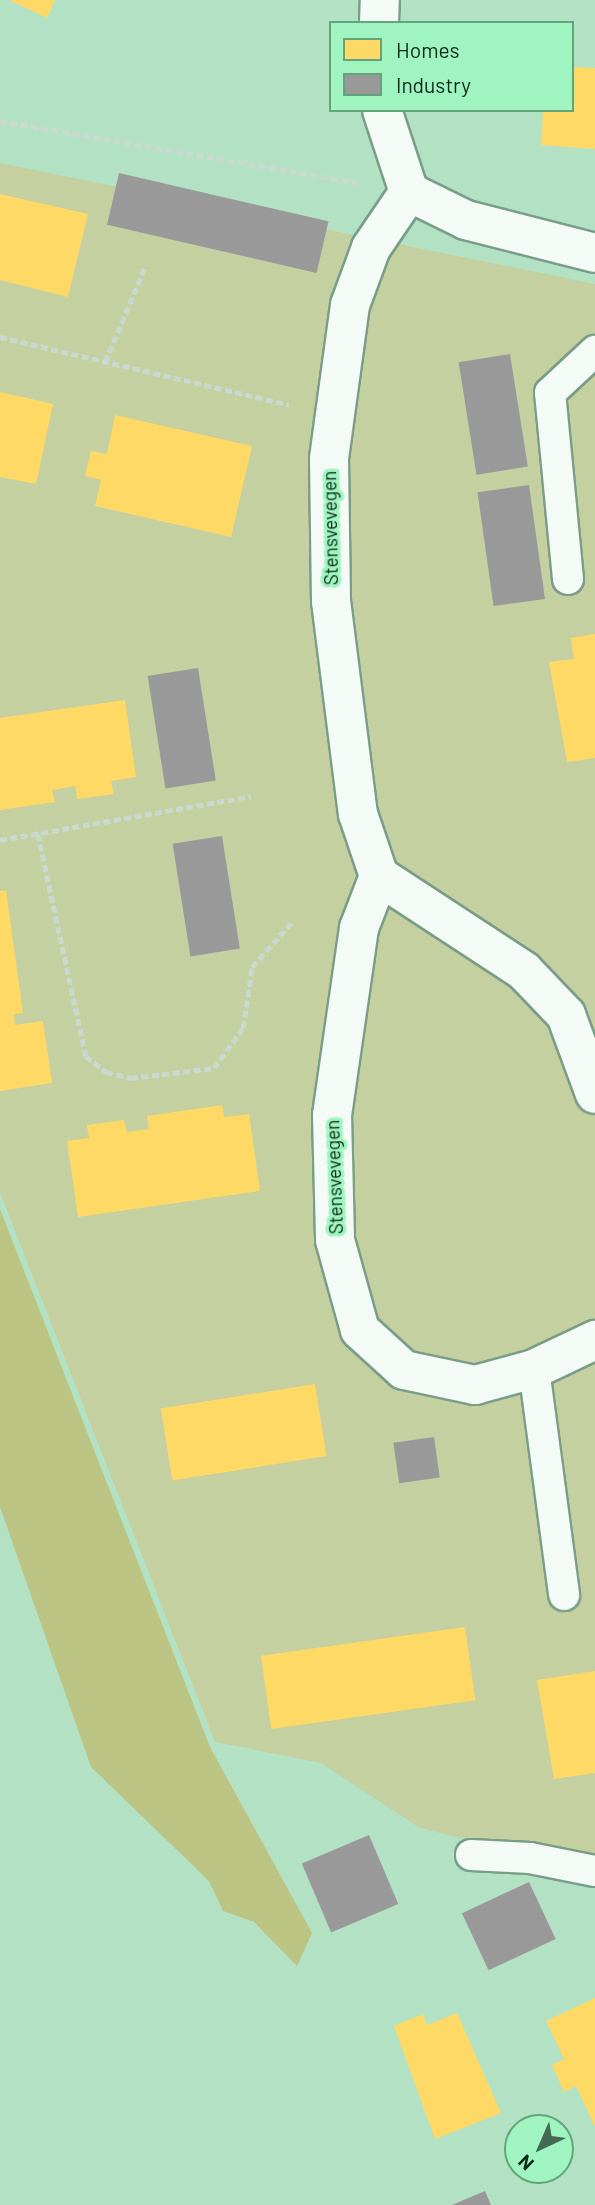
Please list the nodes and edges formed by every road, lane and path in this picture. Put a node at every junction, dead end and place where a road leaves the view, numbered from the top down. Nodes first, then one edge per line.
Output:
1 (380, 0) edge
2 (379, 21) edge
3 (384, 112) edge
4 (0, 121) edge
5 (409, 192) junction
6 (595, 253) edge
7 (145, 267) dead end
8 (0, 337) edge
9 (595, 351) edge
10 (105, 362) junction
11 (333, 416) junction
12 (568, 579) dead end
13 (251, 796) dead end
14 (38, 834) junction
15 (0, 840) edge
16 (379, 876) junction
17 (294, 920) dead end
18 (595, 1094) edge
19 (595, 1340) edge
20 (534, 1369) junction
21 (564, 1595) dead end
22 (471, 1855) dead end
23 (595, 1871) edge

1 - 2 street
3 - 5 street
4 - 5 path
5 - 6 street
5 - 11 street, Stensvevegen
7 - 10 path
8 - 10 path
9 - 12 lane
10 - 11 path
11 - 16 street, Stensvevegen
13 - 14 path
14 - 15 path
14 - 17 path
16 - 18 street
16 - 20 street, Stensvevegen
19 - 20 street, Stensvevegen
20 - 21 lane
22 - 23 lane

